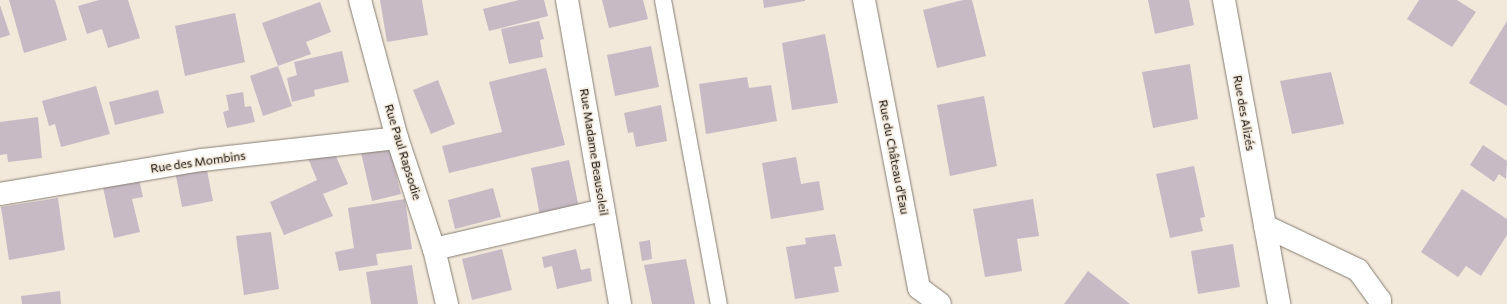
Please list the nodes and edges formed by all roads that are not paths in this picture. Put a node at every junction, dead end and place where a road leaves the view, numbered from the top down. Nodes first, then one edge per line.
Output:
1 (360, 0) edge
2 (567, 0) edge
3 (663, 0) edge
4 (864, 0) edge
5 (1224, 0) edge
6 (397, 138) junction
7 (0, 194) edge
8 (603, 210) junction
9 (1265, 226) junction
10 (434, 249) junction
11 (447, 304) edge
12 (620, 304) edge
13 (719, 304) edge
14 (940, 304) edge
15 (1279, 304) edge
16 (1380, 304) edge

1 - 6 street, Rue Paul Rapsodie
2 - 8 street, Rue Madame Beausoleil
3 - 13 lane
4 - 14 street, Rue du Château d'Eau
5 - 9 street, Rue des Alizés
6 - 7 street, Rue des Mombins
6 - 10 street, Rue Paul Rapsodie
8 - 10 street
8 - 12 street, Rue Madame Beausoleil
9 - 15 street, Rue des Alizés
9 - 16 street
10 - 11 street, Rue Paul Rapsodie

